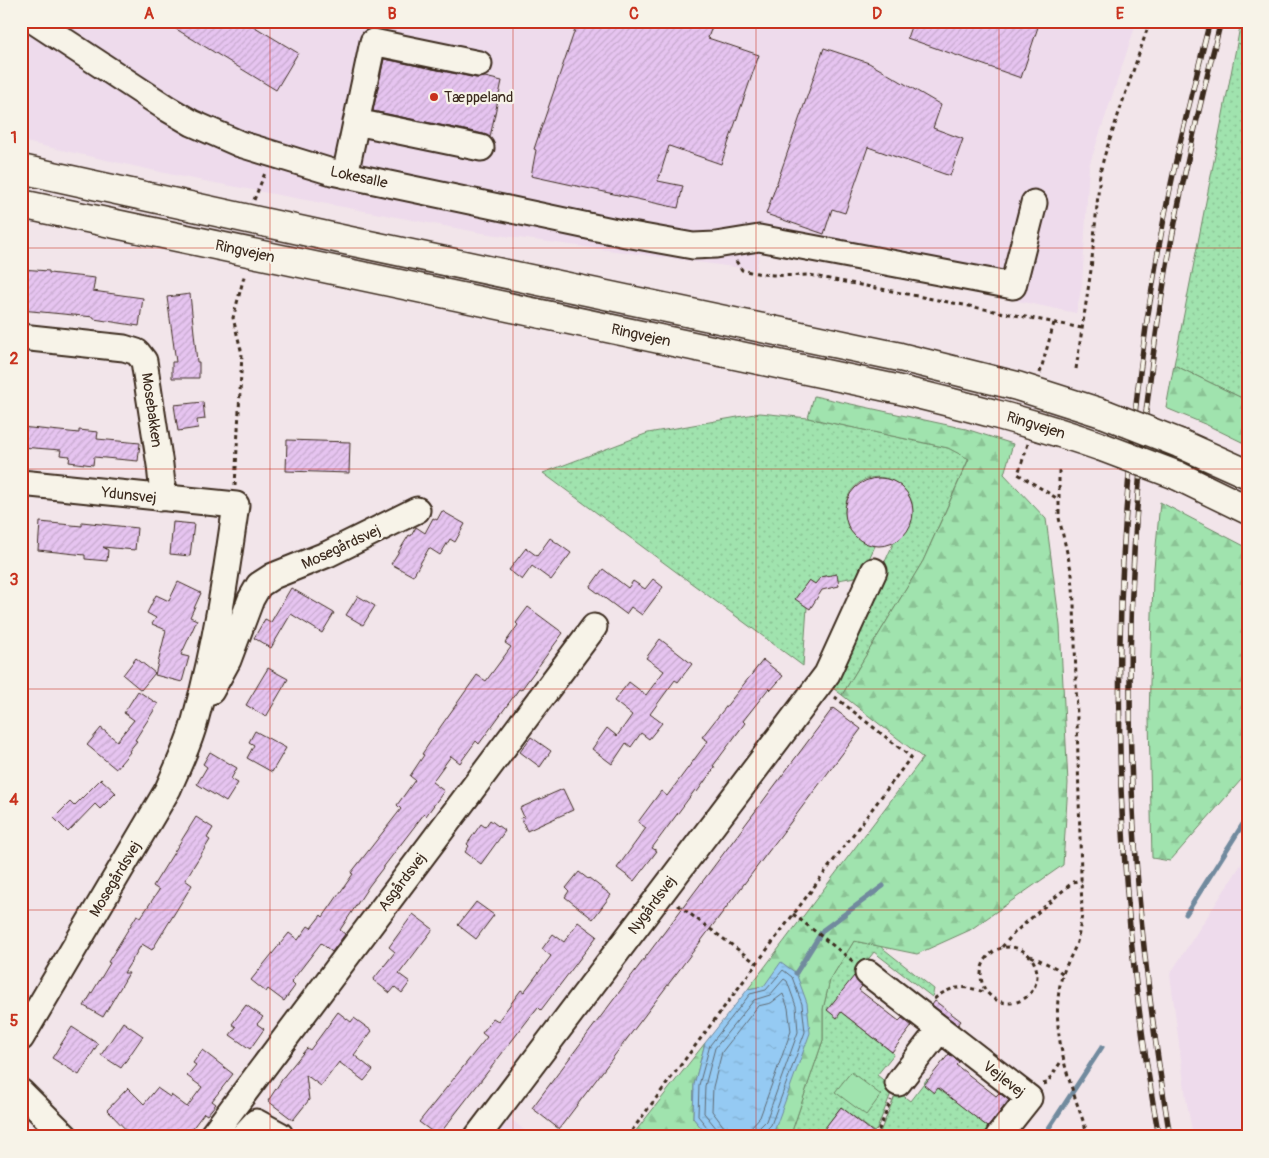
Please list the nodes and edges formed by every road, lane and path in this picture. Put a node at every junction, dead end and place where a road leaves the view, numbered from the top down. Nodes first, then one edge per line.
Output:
1 (34, 21) edge
2 (1150, 21) edge
3 (479, 64) dead end
4 (356, 122) junction
5 (481, 148) dead end
6 (269, 154) junction
7 (21, 169) edge
8 (345, 175) junction
9 (254, 200) dead end
10 (1034, 203) dead end
11 (21, 204) edge
12 (721, 244) junction
13 (246, 270) dead end
14 (1054, 323) junction
15 (1082, 328) junction
16 (21, 337) edge
17 (1076, 369) dead end
18 (1039, 374) dead end
19 (1029, 441) dead end
20 (1059, 470) dead end
21 (1248, 474) edge
22 (21, 483) edge
23 (160, 498) junction
24 (1059, 500) junction
25 (235, 505) junction
26 (417, 510) dead end
27 (1248, 510) edge
28 (874, 571) dead end
29 (594, 628) dead end
30 (823, 679) junction
31 (197, 715) junction
32 (1082, 880) junction
33 (662, 892) junction
34 (793, 914) junction
35 (1001, 947) junction
36 (1030, 956) junction
37 (756, 963) junction
38 (868, 973) joint
39 (1063, 974) junction
40 (987, 993) junction
41 (931, 1022) junction
42 (21, 1038) edge
43 (1063, 1060) junction
44 (898, 1083) joint
45 (1034, 1091) junction
46 (21, 1092) edge
47 (280, 1135) dead end
48 (481, 1135) edge
49 (64, 1136) edge
50 (211, 1137) edge
51 (242, 1137) edge
52 (627, 1137) edge
53 (874, 1137) edge
54 (998, 1137) edge
55 (1090, 1137) edge

1 - 6 street, Lokesalle
2 - 15 path
3 - 4 street
4 - 5 street
4 - 8 street
6 - 8 street, Lokesalle
6 - 9 path
7 - 21 main road, Ringvejen, bridge
8 - 12 street, Lokesalle
10 - 12 street, Lokesalle
11 - 27 main road, Ringvejen, bridge
12 - 14 path
13 - 25 path
14 - 15 path
14 - 18 path
15 - 17 path
16 - 23 street, Mosebakken
19 - 24 path
20 - 24 path
22 - 23 street, Ydunsvej
23 - 25 street, Ydunsvej
24 - 32 path
25 - 31 street, Mosegårdsvej
26 - 31 street, Mosegårdsvej
28 - 30 street, Nygårdsvej
29 - 50 street, Asgårdsvej
30 - 33 street, Nygårdsvej
30 - 34 path
31 - 42 street, Mosegårdsvej
32 - 35 path
32 - 39 path
33 - 37 path
33 - 48 street, Nygårdsvej
34 - 37 path
34 - 38 path
35 - 36 path
35 - 40 path
36 - 39 path
36 - 40 path
37 - 52 path
38 - 41 street, Vejlevej
39 - 43 path
40 - 41 path
41 - 44 street
41 - 45 street, Vejlevej
43 - 45 path
43 - 55 path
44 - 53 path
45 - 54 street, Vejlevej
46 - 49 street
47 - 51 street

